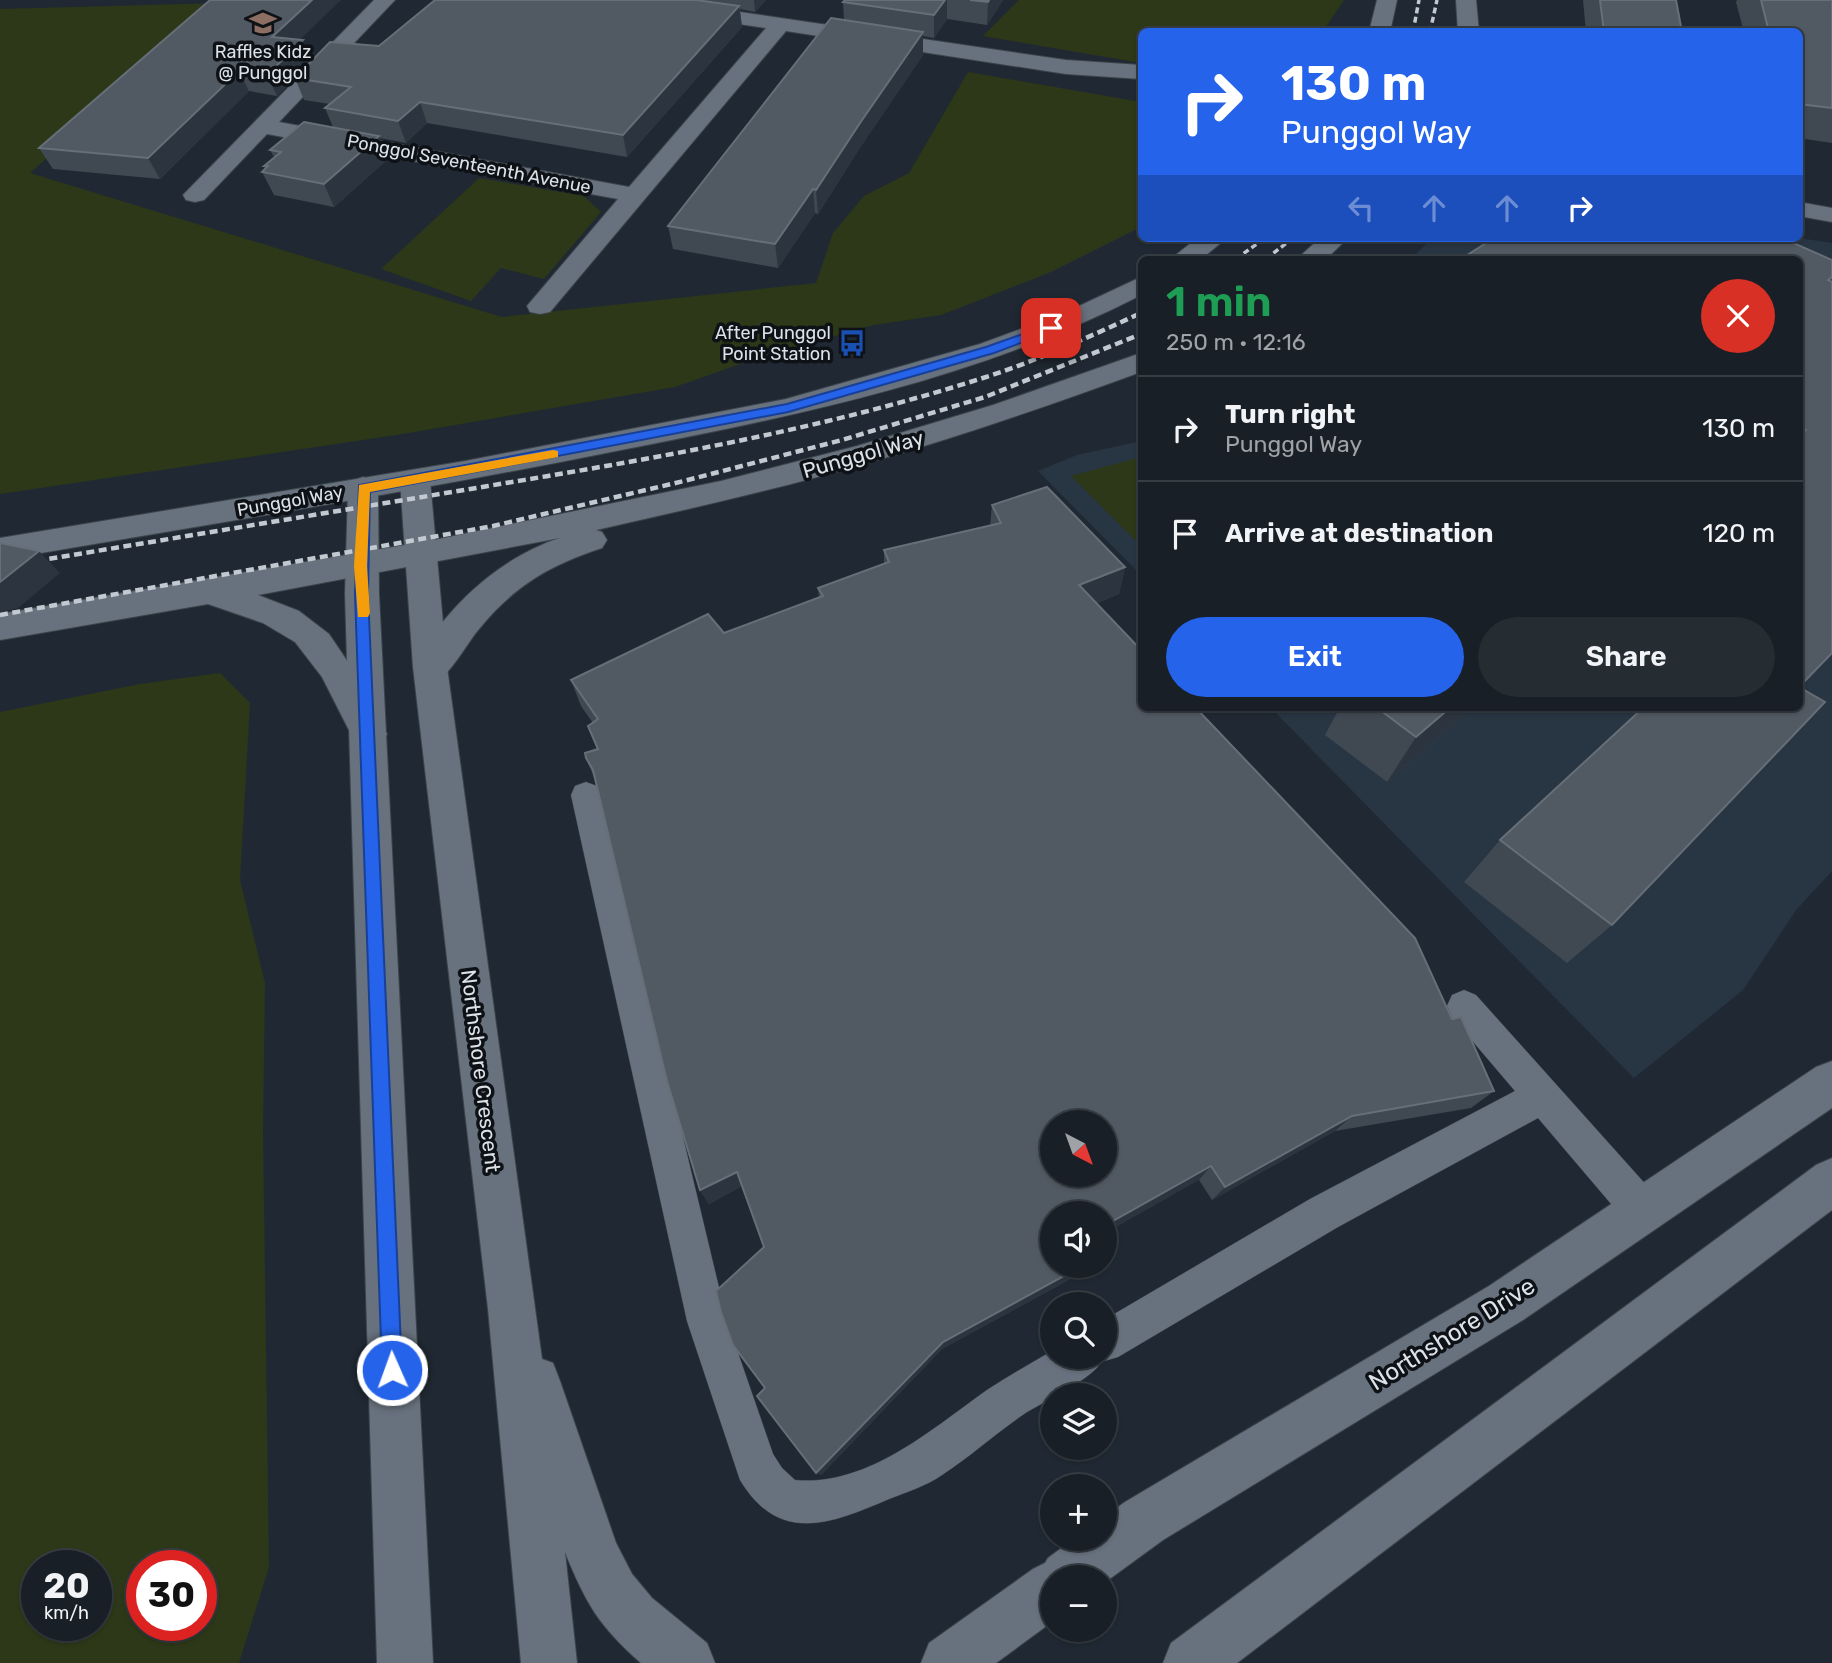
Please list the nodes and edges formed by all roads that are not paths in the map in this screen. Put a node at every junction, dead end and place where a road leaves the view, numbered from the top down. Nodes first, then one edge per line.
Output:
1 (385, 0) edge
2 (617, 0) edge
3 (1387, 0) edge
4 (1466, 0) edge
5 (780, 25) junction
6 (1380, 28) edge
7 (1469, 28) edge
8 (1066, 67) junction
9 (1138, 72) edge
10 (1138, 86) edge
11 (262, 125) junction
12 (1803, 194) edge
13 (195, 195) dead end
14 (635, 195) junction
15 (1832, 215) edge
16 (1208, 242) edge
17 (1330, 242) edge
18 (1188, 256) edge
19 (1314, 256) edge
20 (1138, 287) edge
21 (540, 306) dead end
22 (1138, 363) edge
23 (415, 480) junction
24 (363, 488) junction
25 (738, 489) junction
26 (0, 549) edge
27 (420, 556) junction
28 (361, 566) junction
29 (207, 592) junction
30 (0, 627) edge
31 (430, 667) junction
32 (369, 734) junction
33 (586, 795) edge
34 (1464, 1006) dead end
35 (1832, 1082) edge
36 (1543, 1096) junction
37 (1832, 1181) edge
38 (1643, 1211) junction
39 (512, 1309) junction
40 (1117, 1335) edge
41 (1061, 1369) edge
42 (399, 1563) junction
43 (1084, 1565) edge
44 (1040, 1597) edge
45 (379, 1663) edge
46 (405, 1663) edge
47 (549, 1663) edge
48 (687, 1663) edge
49 (949, 1663) edge
50 (1191, 1663) edge

1 - 11 street
2 - 5 street
3 - 6 street
4 - 7 street
5 - 8 street
5 - 14 street
8 - 9 street
8 - 10 street
11 - 13 street
11 - 14 street, Ponggol Seventeenth Avenue
12 - 15 street
14 - 21 street
16 - 18 street
17 - 19 street
20 - 23 street, Punggol Way
22 - 25 street, Punggol Way
23 - 24 street, Punggol Way
23 - 27 street, Northshore Crescent
24 - 26 street, Punggol Way
24 - 28 street
25 - 27 street, Punggol Way
25 - 31 street
27 - 28 street, Punggol Way
27 - 31 street, Northshore Crescent
28 - 29 street, Punggol Way
28 - 32 street
29 - 30 street, Punggol Way
29 - 32 street
31 - 39 street, Northshore Crescent
32 - 42 street
33 - 41 lane
34 - 36 lane
35 - 38 street, Northshore Drive
36 - 38 lane
36 - 40 lane
37 - 50 street
38 - 43 street, Northshore Drive
39 - 47 street, Northshore Crescent
39 - 48 street
42 - 45 street
42 - 46 street
44 - 49 street

